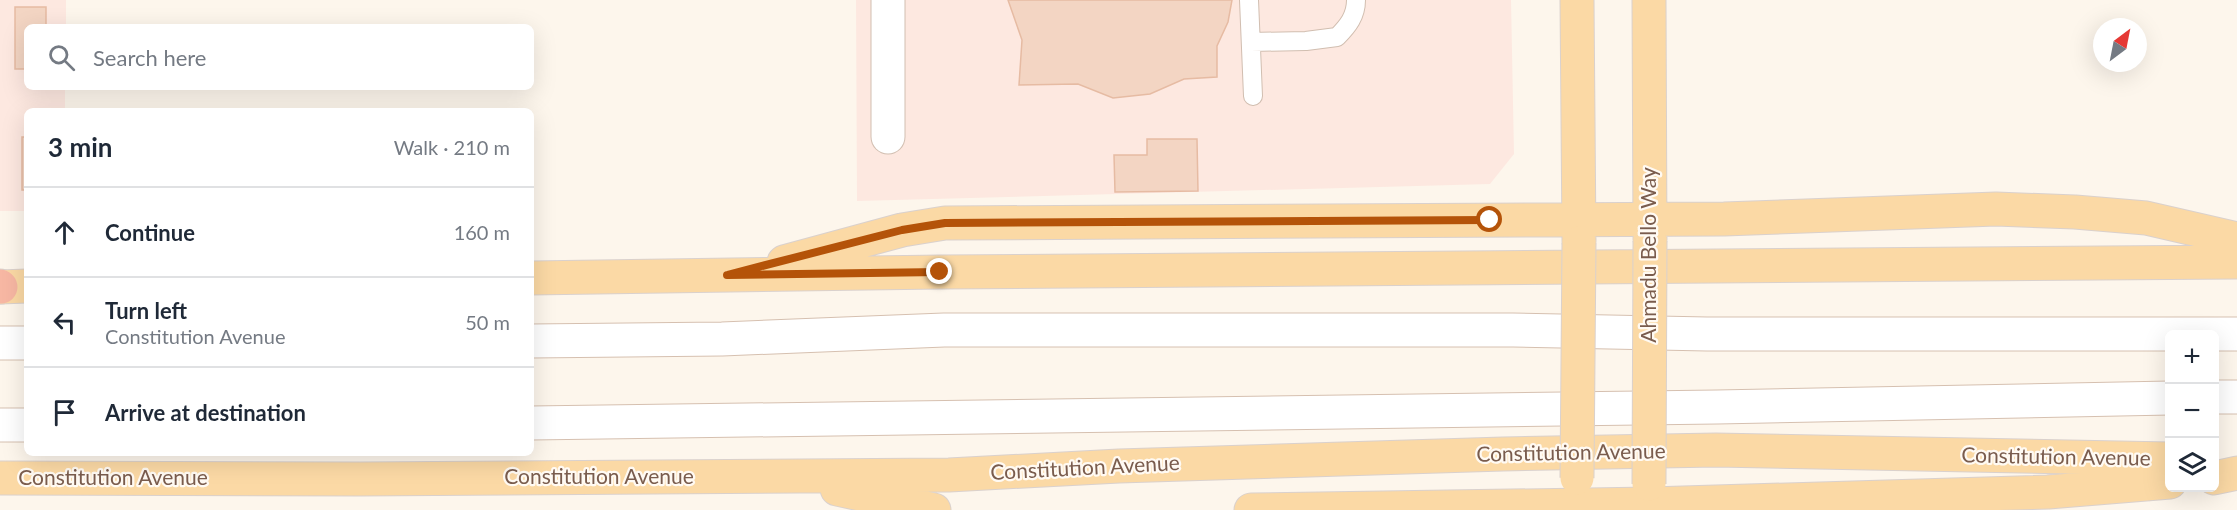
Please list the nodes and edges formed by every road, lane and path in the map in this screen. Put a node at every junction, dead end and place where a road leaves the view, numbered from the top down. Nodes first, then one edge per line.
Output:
1 (888, 0) edge
2 (1250, 0) edge
3 (1356, 0) edge
4 (1577, 0) edge
5 (1649, 0) edge
6 (1251, 42) junction
7 (1253, 96) dead end
8 (888, 137) dead end
9 (1650, 230) junction
10 (1579, 231) junction
11 (2237, 239) edge
12 (2237, 262) edge
13 (727, 275) junction
14 (534, 278) edge
15 (2237, 334) edge
16 (534, 341) edge
17 (0, 344) edge
18 (24, 344) edge
19 (2219, 397) edge
20 (2237, 397) edge
21 (2165, 398) edge
22 (534, 423) edge
23 (0, 425) edge
24 (24, 425) edge
25 (2165, 459) edge
26 (2219, 459) edge
27 (2237, 460) edge
28 (2237, 473) edge
29 (786, 476) junction
30 (2219, 477) edge
31 (0, 478) edge
32 (2165, 482) edge
33 (1578, 498) edge
34 (1650, 499) edge
35 (934, 510) edge
36 (1251, 510) edge

1 - 8 main road
2 - 6 lane
3 - 6 lane
4 - 10 main road
5 - 9 main road, Ahmadu Bello Way
6 - 7 lane
9 - 10 main road
9 - 11 main road
9 - 34 main road, Ahmadu Bello Way, bridge
10 - 13 main road
10 - 33 main road, bridge
12 - 13 main road
13 - 14 main road
15 - 16 main road
17 - 18 main road
19 - 20 main road
21 - 22 main road, Constitution Avenue
23 - 24 main road
25 - 29 main road, Constitution Avenue
26 - 27 main road
28 - 30 main road
29 - 31 main road, Constitution Avenue
29 - 35 main road
32 - 34 main road
33 - 34 main road
33 - 36 main road

